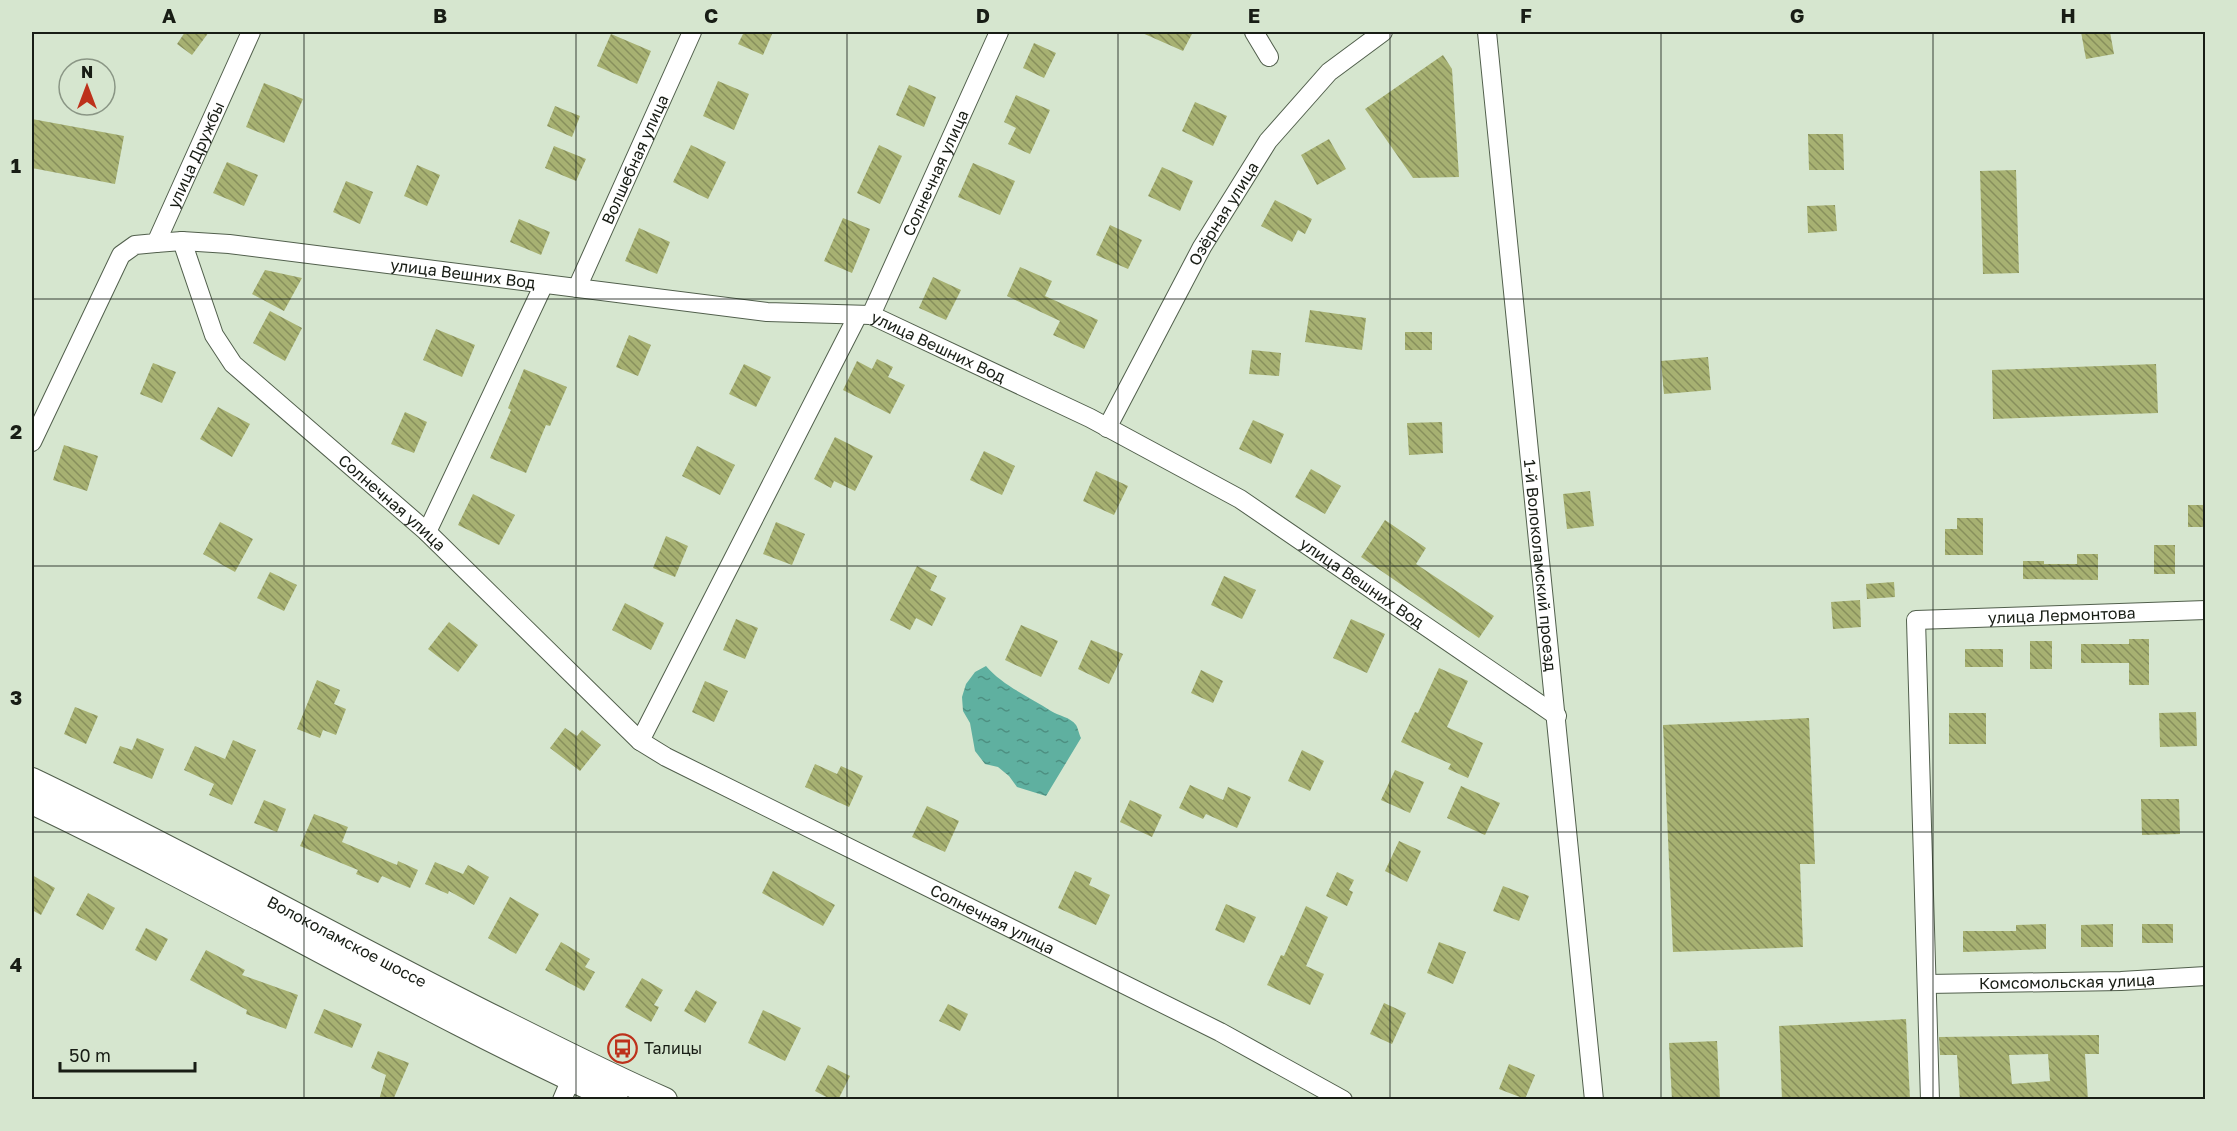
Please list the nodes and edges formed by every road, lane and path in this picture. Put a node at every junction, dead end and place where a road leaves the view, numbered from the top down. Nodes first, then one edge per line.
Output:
1 (250, 32) edge
2 (690, 32) edge
3 (999, 32) edge
4 (1254, 32) edge
5 (1383, 32) edge
6 (1487, 32) edge
7 (1269, 57) dead end
8 (182, 241) junction
9 (156, 243) junction
10 (544, 284) junction
11 (577, 288) junction
12 (864, 315) junction
13 (1107, 428) junction
14 (32, 442) edge
15 (427, 532) junction
16 (2205, 610) edge
17 (1557, 716) junction
18 (640, 741) junction
19 (32, 780) edge
20 (32, 802) edge
21 (2205, 975) edge
22 (1927, 984) junction
23 (571, 1079) edge
24 (616, 1100) edge
25 (665, 1100) edge
26 (1343, 1100) edge
27 (1594, 1100) edge
28 (1930, 1100) edge

1 - 9 street, улица Дружбы
2 - 11 street, Волшебная улица
3 - 12 street, Солнечная улица
4 - 7 street
5 - 13 street, Озёрная улица
6 - 17 street, 1-й Волоколамский проезд
8 - 9 street, улица Вешних Вод
8 - 10 street, улица Вешних Вод
8 - 15 street, Солнечная улица
9 - 14 street
10 - 11 street, улица Вешних Вод
10 - 15 street
11 - 12 street, улица Вешних Вод
12 - 13 street, улица Вешних Вод
12 - 18 street, Солнечная улица
13 - 17 street, улица Вешних Вод
15 - 18 street, Солнечная улица
16 - 22 street, улица Лермонтова
17 - 27 street, 1-й Волоколамский проезд
18 - 26 street, Солнечная улица
19 - 23 main road, Волоколамское шоссе
20 - 23 main road, Волоколамское шоссе
21 - 22 street, Комсомольская улица
22 - 28 street
23 - 24 main road, Волоколамское шоссе
23 - 25 main road, Волоколамское шоссе

